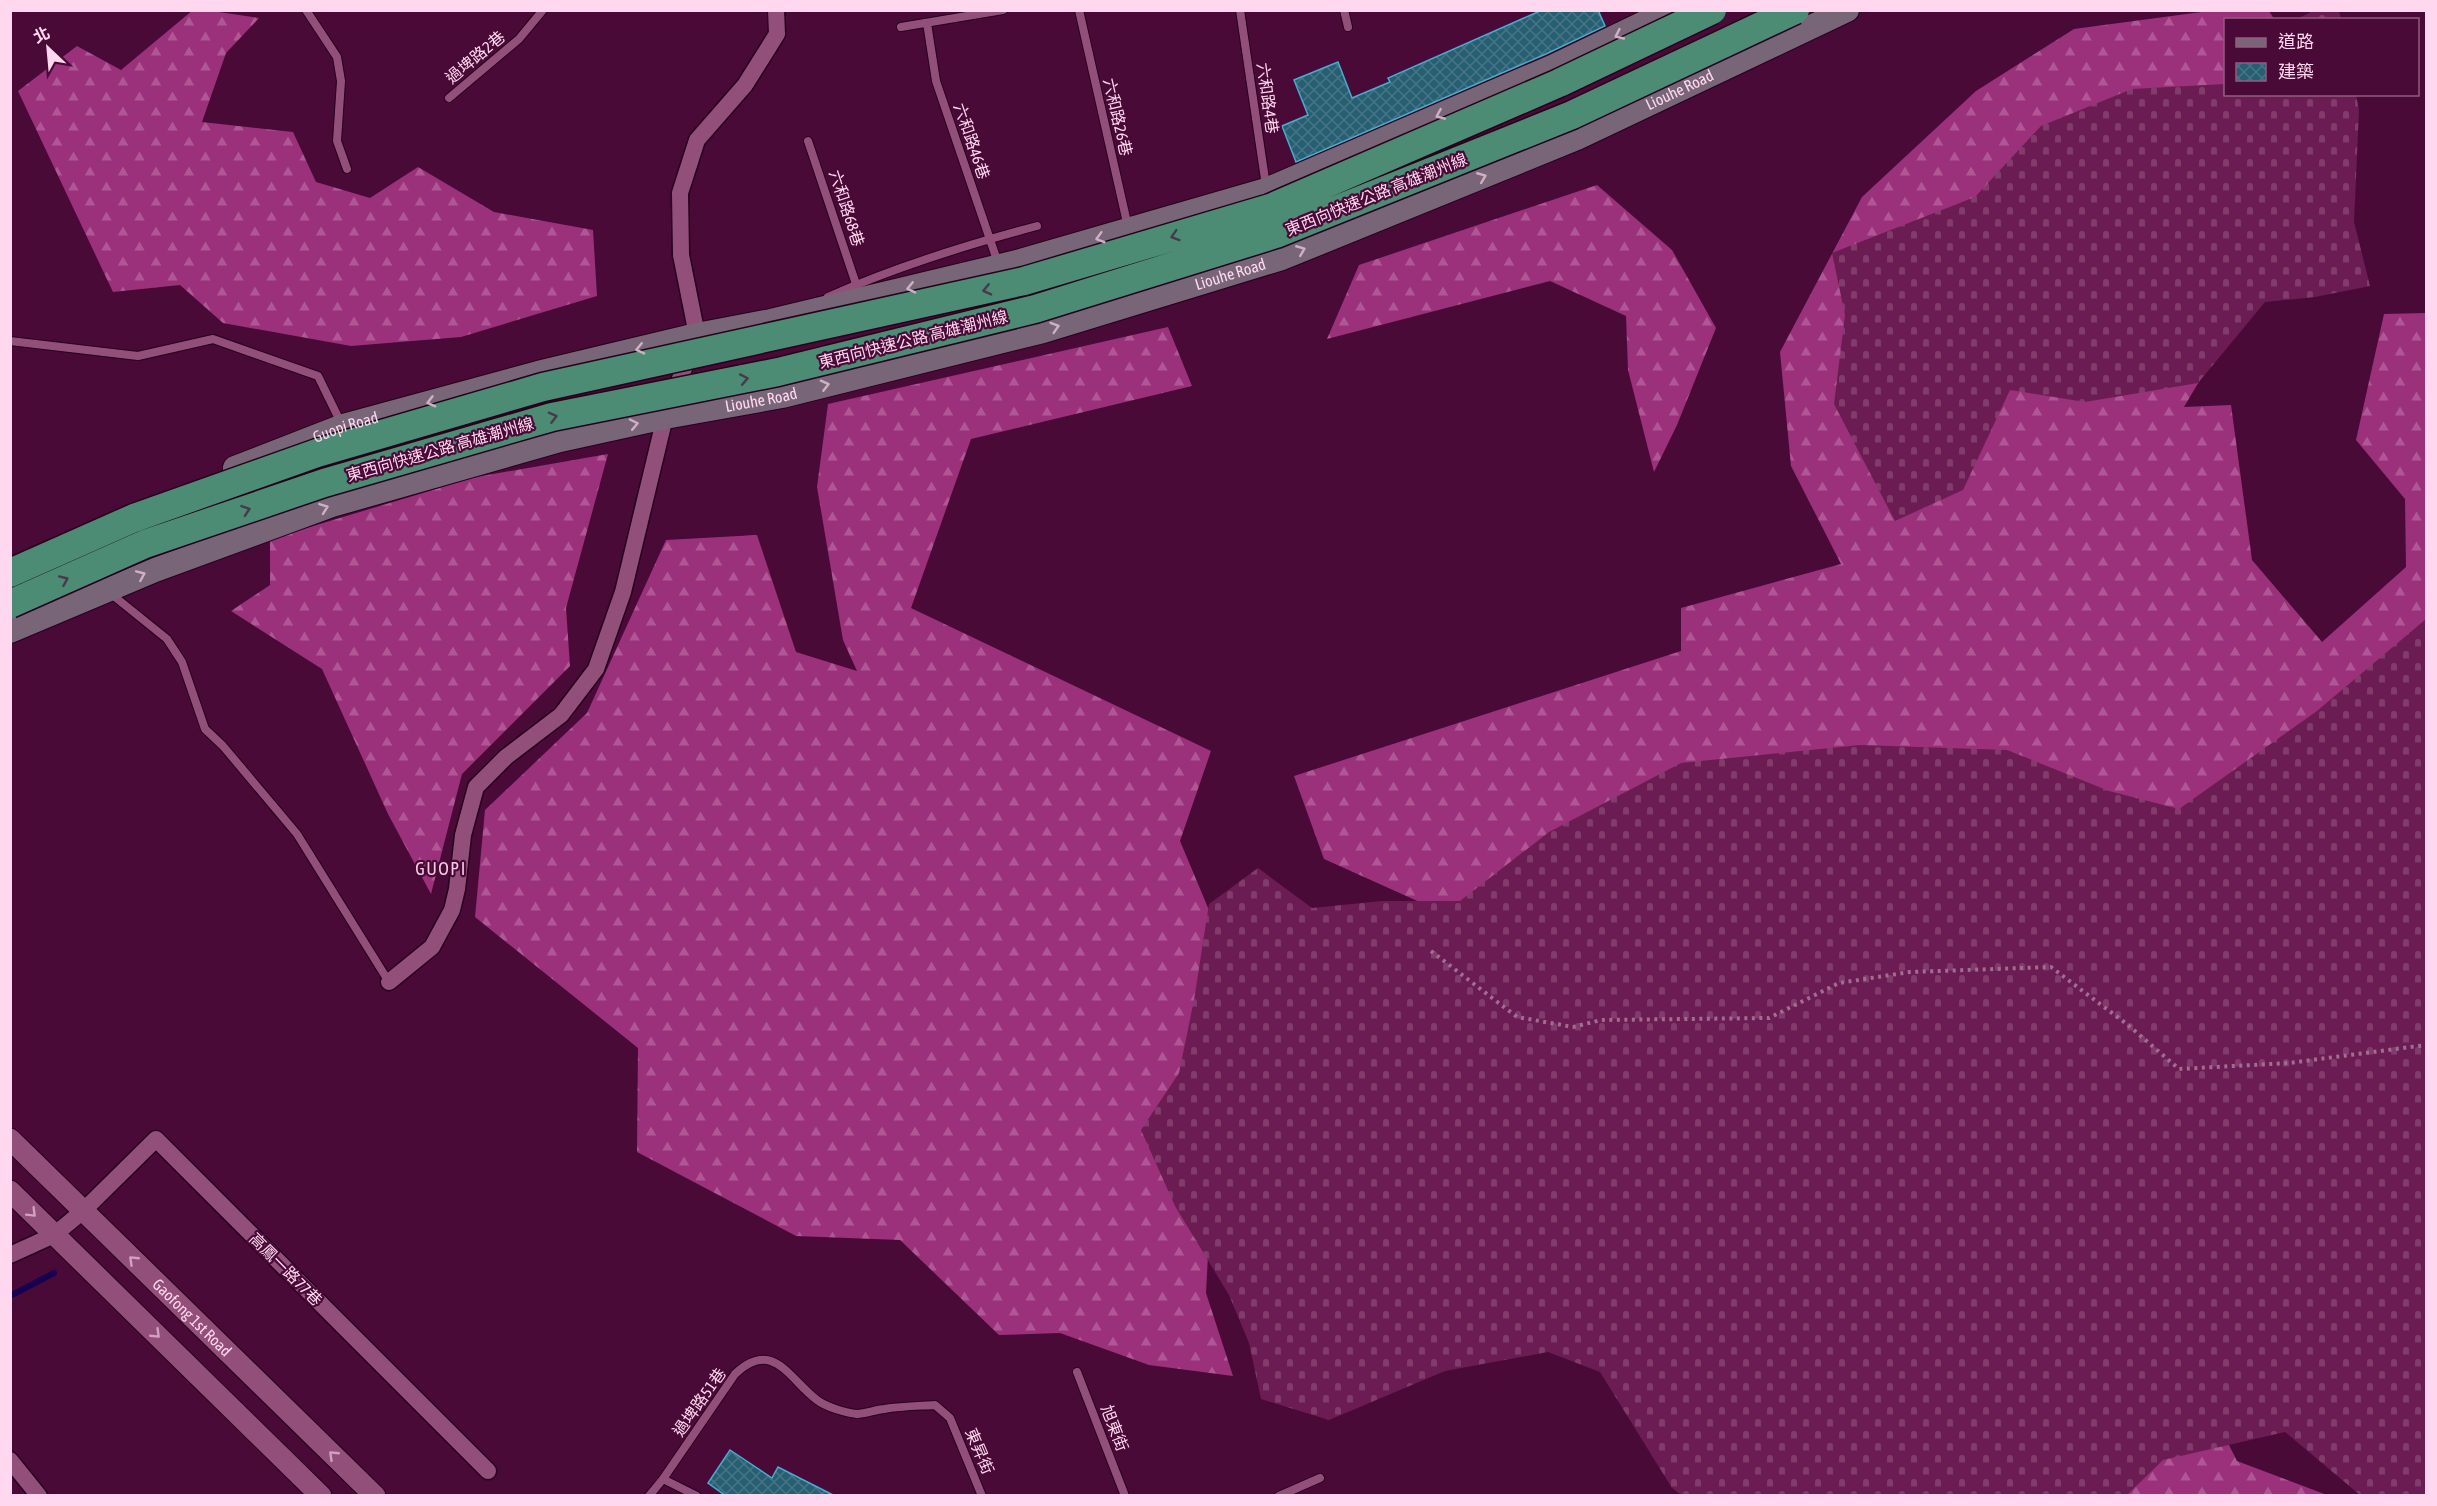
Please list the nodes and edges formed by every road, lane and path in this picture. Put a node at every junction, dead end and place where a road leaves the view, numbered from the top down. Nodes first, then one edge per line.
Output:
1 (306, 10) edge
2 (543, 10) edge
3 (776, 10) edge
4 (1003, 10) edge
5 (1079, 10) edge
6 (1240, 10) edge
7 (1344, 10) edge
8 (1671, 10) edge
9 (1712, 10) edge
10 (1795, 10) edge
11 (1847, 10) edge
12 (927, 23) junction
13 (901, 27) dead end
14 (1348, 27) dead end
15 (449, 98) dead end
16 (808, 141) dead end
17 (347, 169) dead end
18 (1266, 190) junction
19 (1038, 226) dead end
20 (1129, 230) junction
21 (990, 239) junction
22 (999, 267) junction
23 (856, 284) junction
24 (803, 314) junction
25 (697, 335) junction
26 (10, 341) edge
27 (665, 417) junction
28 (343, 426) junction
29 (10, 560) edge
30 (10, 573) edge
31 (106, 590) junction
32 (10, 604) edge
33 (10, 632) edge
34 (1431, 951) dead end
35 (389, 982) joint
36 (2427, 1044) edge
37 (10, 1139) edge
38 (10, 1191) edge
39 (83, 1211) junction
40 (54, 1235) junction
41 (10, 1255) edge
42 (1077, 1372) dead end
43 (950, 1418) joint
44 (10, 1460) edge
45 (488, 1471) dead end
46 (1320, 1478) dead end
47 (663, 1479) junction
48 (650, 1495) edge
49 (39, 1496) edge
50 (321, 1496) edge
51 (375, 1496) edge
52 (697, 1496) edge
53 (982, 1496) edge
54 (1125, 1496) edge
55 (1279, 1496) edge

1 - 17 lane
2 - 15 lane, 過埤路2巷
3 - 25 street
4 - 12 lane
5 - 20 lane, 六和路26巷
6 - 18 lane, 六和路4巷
7 - 14 lane
8 -> 18 main road
9 -> 30 highway, 東西向快速公路 高雄潮州線, bridge
32 -> 10 highway, 東西向快速公路 高雄潮州線, bridge
27 -> 11 main road, Liouhe Road
12 - 13 lane
12 - 21 lane, 六和路46巷
16 - 23 lane, 六和路68巷
18 - 20 main road
19 - 21 lane
20 -> 22 main road
21 - 22 lane, 六和路46巷
21 - 23 lane
22 -> 24 main road
23 - 24 lane
24 - 25 main road
25 - 27 street
25 -> 28 main road, Guopi Road
26 - 28 lane
31 -> 27 main road
27 - 35 street
28 - 29 main road, Guopi Road
31 - 33 main road
31 - 35 lane
34 - 36 path
37 - 39 street, Gaofong 1st Road
38 -> 40 street
39 - 40 street
39 - 45 street, 高鳳一路77巷
51 -> 39 street, Gaofong 1st Road
40 - 41 street
40 -> 50 street
42 - 54 lane, 旭東街
43 - 47 lane, 過埤路51巷
43 - 53 lane, 東昇街
44 - 49 street
46 - 55 lane
47 - 48 lane, 過埤路51巷
47 - 52 lane

